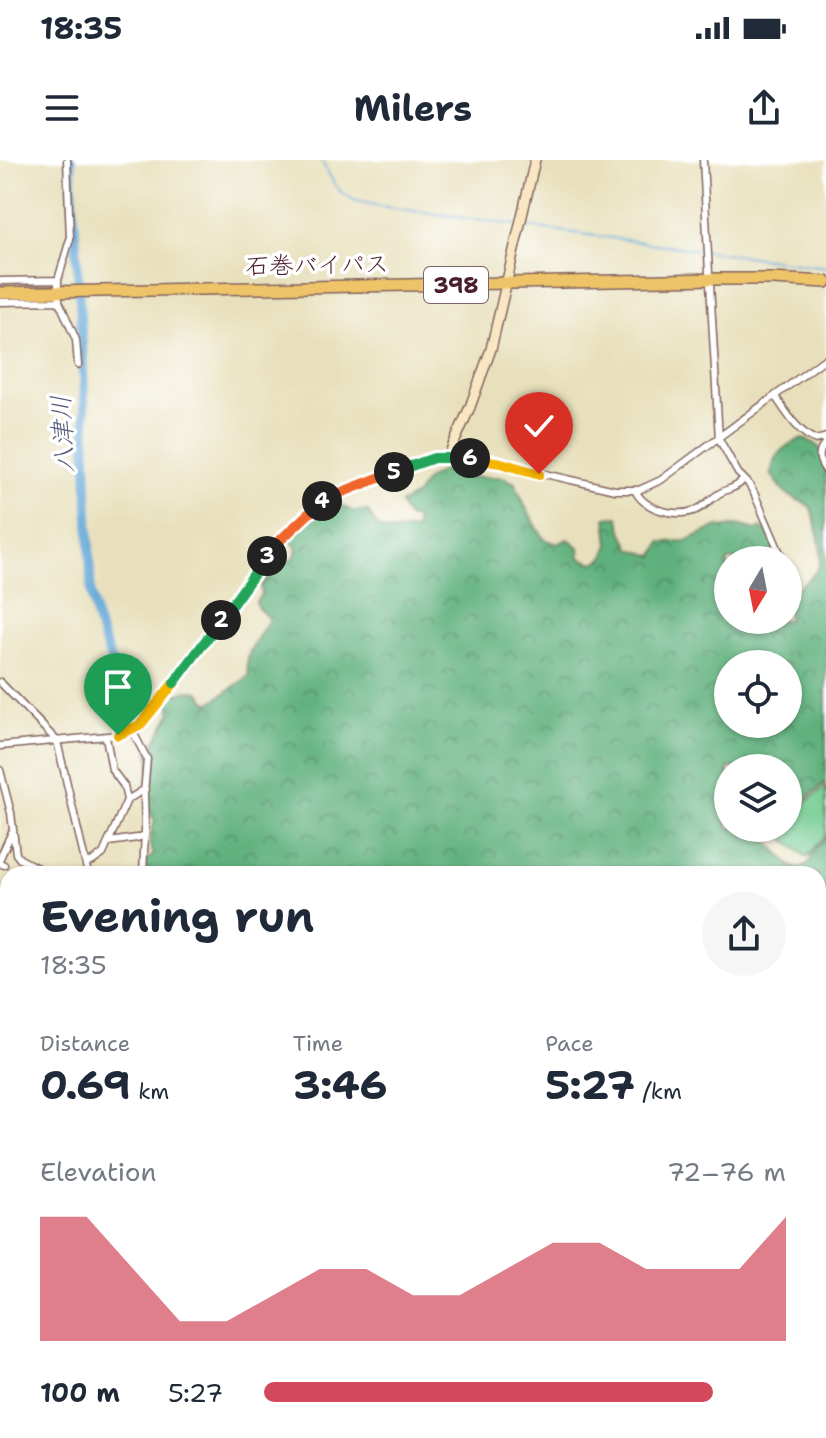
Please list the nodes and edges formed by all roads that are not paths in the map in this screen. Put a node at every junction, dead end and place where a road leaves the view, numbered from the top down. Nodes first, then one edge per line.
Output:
1 (67, 160) edge
2 (535, 160) edge
3 (703, 160) edge
4 (709, 273) dead end
5 (0, 281) edge
6 (826, 282) edge
7 (506, 284) junction
8 (710, 284) dead end
9 (61, 291) junction
10 (0, 293) edge
11 (0, 302) edge
12 (826, 358) edge
13 (78, 365) dead end
14 (775, 396) junction
15 (719, 439) junction
16 (826, 440) edge
17 (448, 457) junction
18 (826, 471) edge
19 (743, 480) junction
20 (635, 490) junction
21 (777, 546) edge
22 (0, 682) edge
23 (134, 734) dead end
24 (106, 737) junction
25 (57, 741) junction
26 (0, 746) edge
27 (0, 770) edge
28 (145, 789) junction
29 (127, 800) junction
30 (13, 828) junction
31 (145, 835) junction
32 (109, 842) junction
33 (1, 862) edge
34 (86, 863) junction
35 (34, 866) edge
36 (87, 866) edge
37 (143, 866) edge

1 - 9 street
2 - 7 street
3 - 4 street
5 - 9 street
6 - 7 highway, 石巻バイパス / 398
7 - 9 highway, 石巻バイパス / 398
7 - 17 street
8 - 15 street
9 - 10 highway, 石巻バイパス / 398
9 - 11 street
9 - 13 street
12 - 14 street
14 - 15 street
14 - 16 street
15 - 19 street
15 - 20 street
16 - 18 street
17 - 20 street
17 - 24 street
19 - 20 street
19 - 21 street
22 - 25 street
23 - 28 street
24 - 25 street
24 - 29 street
25 - 26 street
25 - 34 street
27 - 30 street
28 - 29 street
28 - 31 street
29 - 32 street
30 - 33 street
30 - 35 street
31 - 32 street
31 - 37 street
32 - 34 street
34 - 36 street

